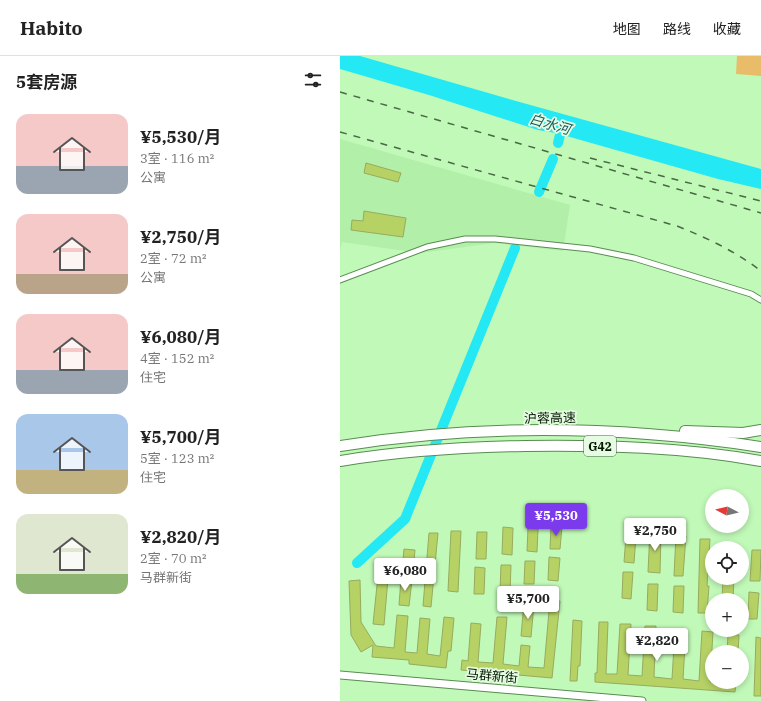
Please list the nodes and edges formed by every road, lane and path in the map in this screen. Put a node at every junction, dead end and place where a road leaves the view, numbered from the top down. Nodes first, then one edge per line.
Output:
1 (340, 280) edge
2 (761, 300) edge
3 (761, 430) edge
4 (625, 432) junction
5 (340, 446) edge
6 (761, 447) edge
7 (340, 461) edge
8 (761, 461) edge
9 (340, 675) edge
10 (642, 701) edge

1 - 2 street
3 - 4 highway
4 - 5 highway, 沪蓉高速 / G42
4 - 6 highway, 沪蓉高速 / G42
7 - 8 highway, G42
9 - 10 main road, 马群新街

